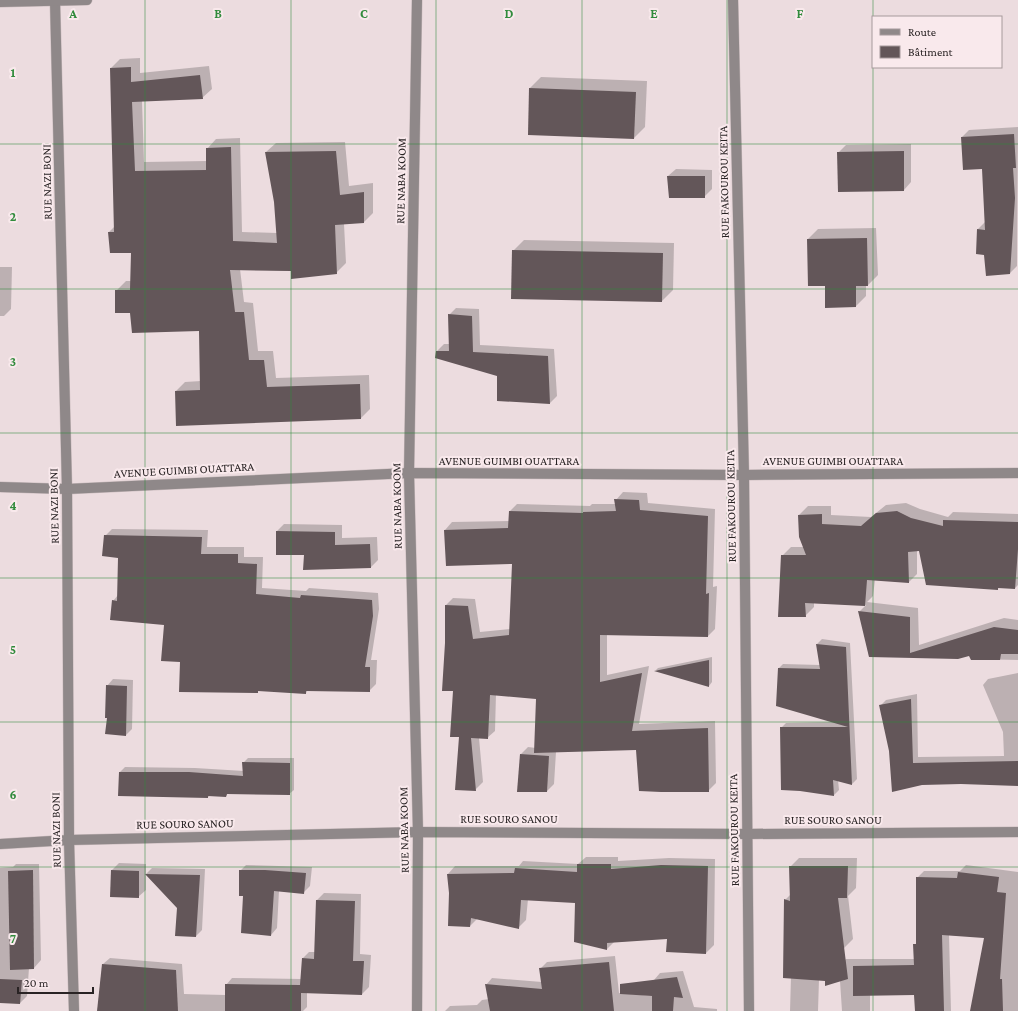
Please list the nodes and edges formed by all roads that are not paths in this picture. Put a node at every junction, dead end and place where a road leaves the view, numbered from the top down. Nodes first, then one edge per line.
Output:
1 (87, 0) edge
2 (417, 0) edge
3 (733, 0) edge
4 (55, 1) edge
5 (0, 2) edge
6 (409, 473) junction
7 (1018, 473) edge
8 (744, 475) junction
9 (0, 487) edge
10 (67, 489) junction
11 (418, 832) junction
12 (1018, 832) edge
13 (747, 834) junction
14 (69, 840) junction
15 (0, 844) edge
16 (74, 1011) edge
17 (417, 1011) edge
18 (749, 1011) edge

1 - 4 street
2 - 6 street, RUE NABA KOOM
3 - 8 street, RUE FAKOUROU KEITA
4 - 5 street
4 - 10 street, RUE NAZI BONI
6 - 8 street, AVENUE GUIMBI OUATTARA
6 - 10 street, AVENUE GUIMBI OUATTARA
6 - 11 street, RUE NABA KOOM
7 - 8 street, AVENUE GUIMBI OUATTARA
8 - 13 street, RUE FAKOUROU KEITA
9 - 10 street, AVENUE GUIMBI OUATTARA
10 - 14 street, RUE NAZI BONI
11 - 13 street, RUE SOURO SANOU
11 - 14 street, RUE SOURO SANOU
11 - 17 street, RUE NABA KOOM
12 - 13 street, RUE SOURO SANOU
13 - 18 street, RUE FAKOUROU KEITA
14 - 15 street, RUE SOURO SANOU
14 - 16 street, RUE NAZI BONI

